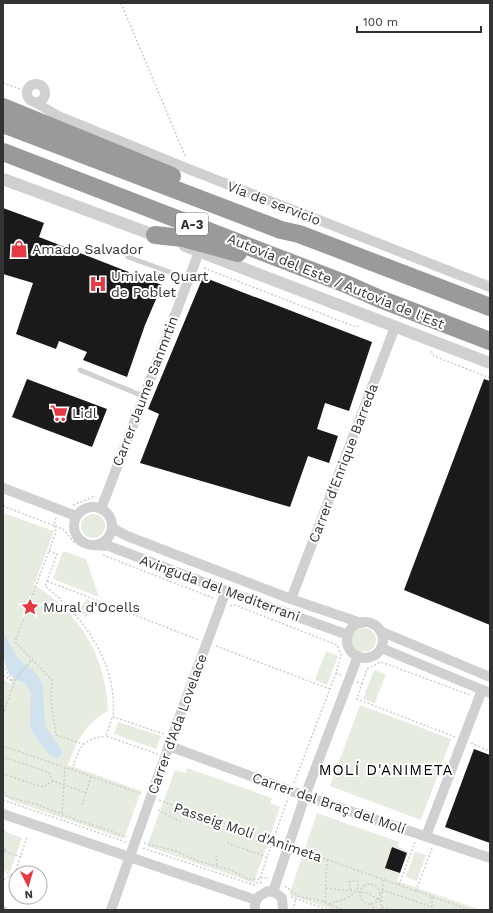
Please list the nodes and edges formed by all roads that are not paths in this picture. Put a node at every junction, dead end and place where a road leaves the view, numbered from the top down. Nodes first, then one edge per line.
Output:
1 (40, 100) junction
2 (3, 108) edge
3 (3, 124) edge
4 (3, 152) edge
5 (3, 179) edge
6 (299, 234) junction
7 (155, 235) junction
8 (199, 252) junction
9 (128, 257) dead end
10 (189, 280) junction
11 (490, 287) edge
12 (380, 299) junction
13 (490, 307) edge
14 (395, 327) junction
15 (490, 341) edge
16 (490, 364) edge
17 (80, 370) dead end
18 (143, 396) junction
19 (3, 488) edge
20 (101, 509) junction
21 (76, 516) junction
22 (112, 525) junction
23 (92, 549) junction
24 (226, 592) junction
25 (291, 599) junction
26 (361, 623) junction
27 (380, 631) junction
28 (348, 635) junction
29 (381, 648) junction
30 (358, 656) junction
31 (490, 677) edge
32 (483, 694) edge
33 (170, 741) junction
34 (305, 796) junction
35 (3, 814) edge
36 (426, 836) junction
37 (130, 857) junction
38 (490, 858) edge
39 (274, 886) junction
40 (256, 905) edge
41 (110, 910) edge
42 (284, 910) edge

1 - 1 street
1 - 11 street, Vía de servicio
2 - 6 highway
3 - 6 highway, Autovía del Este / Autovia de l'Est / A-3
4 - 12 highway, Autovía del Este / Autovia de l'Est / A-3
5 - 7 street
6 - 13 highway, Autovía del Este / Autovia de l'Est / A-3
7 - 8 street
7 - 12 highway
8 - 10 street, Carrer Jaume Sanmrtin
8 - 14 street
9 - 10 lane
10 - 18 street, Carrer Jaume Sanmrtin
12 - 15 highway, Autovía del Este / Autovia de l'Est / A-3
14 - 16 street
14 - 25 street, Carrer d'Enrique Barreda
17 - 18 lane
18 - 20 street, Carrer Jaume Sanmrtin
19 - 21 street
20 - 21 street
20 - 22 street
21 - 23 street
22 - 23 street
22 - 25 street, Avinguda del Mediterrani
23 - 24 street, Avinguda del Mediterrani
24 - 28 street, Avinguda del Mediterrani
24 - 33 street, Carrer d'Ada Lovelace
25 - 26 street, Avinguda del Mediterrani
26 - 27 street
26 - 28 street
27 - 29 street
27 - 31 street
28 - 30 street
29 - 30 street
29 - 32 street
30 - 34 street
32 - 36 street
33 - 34 street, Carrer del Braç del Molí
33 - 37 street, Carrer d'Ada Lovelace
34 - 36 street, Carrer del Braç del Molí
34 - 39 street
35 - 37 street
36 - 38 street, Carrer del Braç del Molí
37 - 40 street
37 - 41 street, Carrer d'Ada Lovelace
39 - 40 street
39 - 42 street

